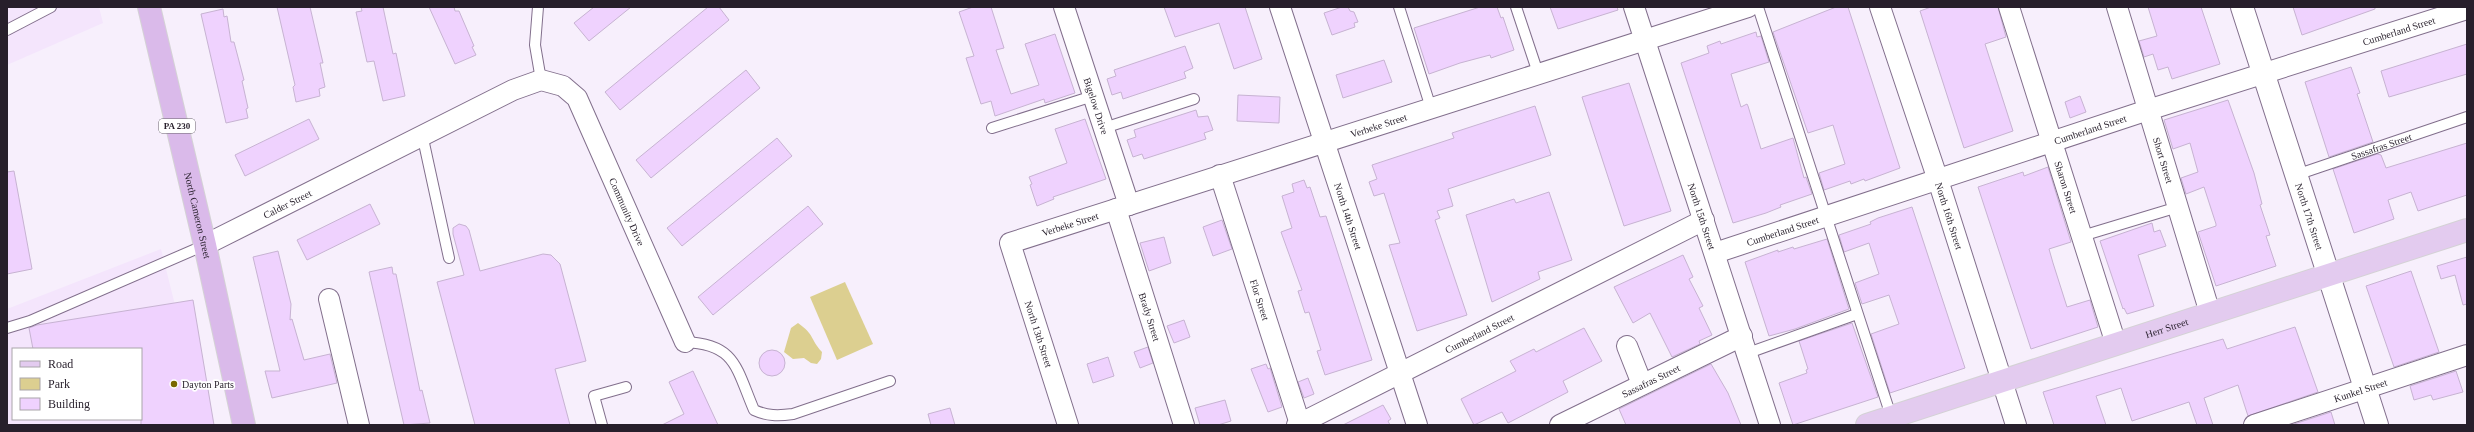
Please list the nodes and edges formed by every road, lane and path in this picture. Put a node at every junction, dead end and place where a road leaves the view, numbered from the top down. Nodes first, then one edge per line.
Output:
1 (51, 7) edge
2 (149, 7) edge
3 (538, 7) edge
4 (1064, 7) edge
5 (1280, 7) edge
6 (1399, 7) edge
7 (1516, 7) edge
8 (1634, 7) edge
9 (1748, 7) edge
10 (1758, 7) edge
11 (1880, 7) edge
12 (2009, 7) edge
13 (2117, 7) edge
14 (2242, 7) edge
15 (2457, 10) edge
16 (7, 30) edge
17 (1645, 39) junction
18 (1538, 73) junction
19 (2264, 73) junction
20 (541, 80) junction
21 (1094, 96) junction
22 (1194, 99) dead end
23 (1431, 108) junction
24 (2148, 110) junction
25 (2467, 117) edge
26 (992, 128) dead end
27 (1104, 128) junction
28 (422, 134) junction
29 (1325, 142) junction
30 (2053, 142) junction
31 (1220, 175) junction
32 (2296, 175) junction
33 (1938, 180) junction
34 (1123, 207) junction
35 (2178, 207) junction
36 (1826, 216) junction
37 (1704, 220) junction
38 (2467, 230) edge
39 (2082, 236) junction
40 (1010, 243) joint
41 (205, 245) junction
42 (1715, 253) junction
43 (449, 258) dead end
44 (2328, 275) junction
45 (329, 299) dead end
46 (2210, 313) junction
47 (1857, 314) junction
48 (7, 328) edge
49 (685, 342) joint
50 (2116, 344) junction
51 (1745, 345) junction
52 (1627, 346) dead end
53 (2467, 355) edge
54 (1400, 372) junction
55 (890, 381) dead end
56 (2002, 381) junction
57 (1642, 384) junction
58 (626, 387) dead end
59 (2365, 389) junction
60 (1892, 421) edge
61 (1298, 424) edge
62 (244, 425) edge
63 (358, 425) edge
64 (602, 425) edge
65 (1068, 425) edge
66 (1184, 425) edge
67 (1417, 425) edge
68 (1560, 425) edge
69 (1770, 425) edge
70 (1867, 425) edge
71 (2016, 425) edge
72 (2254, 425) edge
73 (2377, 425) edge

1 - 16 lane
2 - 41 highway, North Cameron Street / PA 230
3 - 20 lane
4 - 21 street, Bigelow Drive
5 - 29 street, North 14th Street
6 - 23 lane
7 - 18 lane
8 - 17 street, North 15th Street
9 - 17 street, Verbeke Street
10 - 36 lane
11 - 33 street, North 16th Street
12 - 30 street, Sharon Street
13 - 24 street, Short Street
14 - 19 main road, North 17th Street
15 - 19 street, Cumberland Street
17 - 18 street, Verbeke Street
17 - 37 street, North 15th Street
18 - 23 street, Verbeke Street
19 - 24 street, Cumberland Street
19 - 32 main road, North 17th Street
20 - 28 street, Calder Street
20 - 49 street, Community Drive
21 - 26 lane
21 - 27 street, Bigelow Drive
22 - 27 lane
23 - 29 street, Verbeke Street
24 - 30 street, Cumberland Street
24 - 35 street, Short Street
25 - 32 lane, Sassafras Street
27 - 34 street, Bigelow Drive
28 - 41 street, Calder Street
28 - 43 lane
29 - 31 street, Verbeke Street
29 - 54 street, North 14th Street
30 - 33 street, Cumberland Street
30 - 39 street, Sharon Street
31 - 34 street, Verbeke Street
31 - 61 street, Flor Street
32 - 44 main road, North 17th Street
33 - 36 street, Cumberland Street
33 - 56 street, North 16th Street
34 - 40 street, Verbeke Street
34 - 66 street, Brady Street
35 - 39 lane
35 - 46 street, Short Street
36 - 42 street, Cumberland Street
36 - 47 lane
37 - 42 street, North 15th Street
37 - 54 street, Cumberland Street
38 - 44 main road, Herr Street
39 - 50 street, Sharon Street
40 - 65 street, North 13th Street
41 - 48 lane, Calder Street
41 - 62 highway, North Cameron Street / PA 230
42 - 51 street, North 15th Street
44 - 46 main road, Herr Street
44 - 59 main road, North 17th Street
45 - 63 street
46 - 50 main road, Herr Street
47 - 51 lane
47 - 60 lane
49 - 55 lane
50 - 56 main road, Herr Street
51 - 57 street, Sassafras Street
51 - 69 street, North 15th Street
52 - 57 street
53 - 59 street, Kunkel Street
54 - 61 street, Cumberland Street
54 - 67 street, North 14th Street
56 - 60 main road, Herr Street
56 - 71 street, North 16th Street
57 - 68 street, Sassafras Street
58 - 64 lane
59 - 72 street, Kunkel Street
59 - 73 main road, North 17th Street
60 - 70 main road, Herr Street

